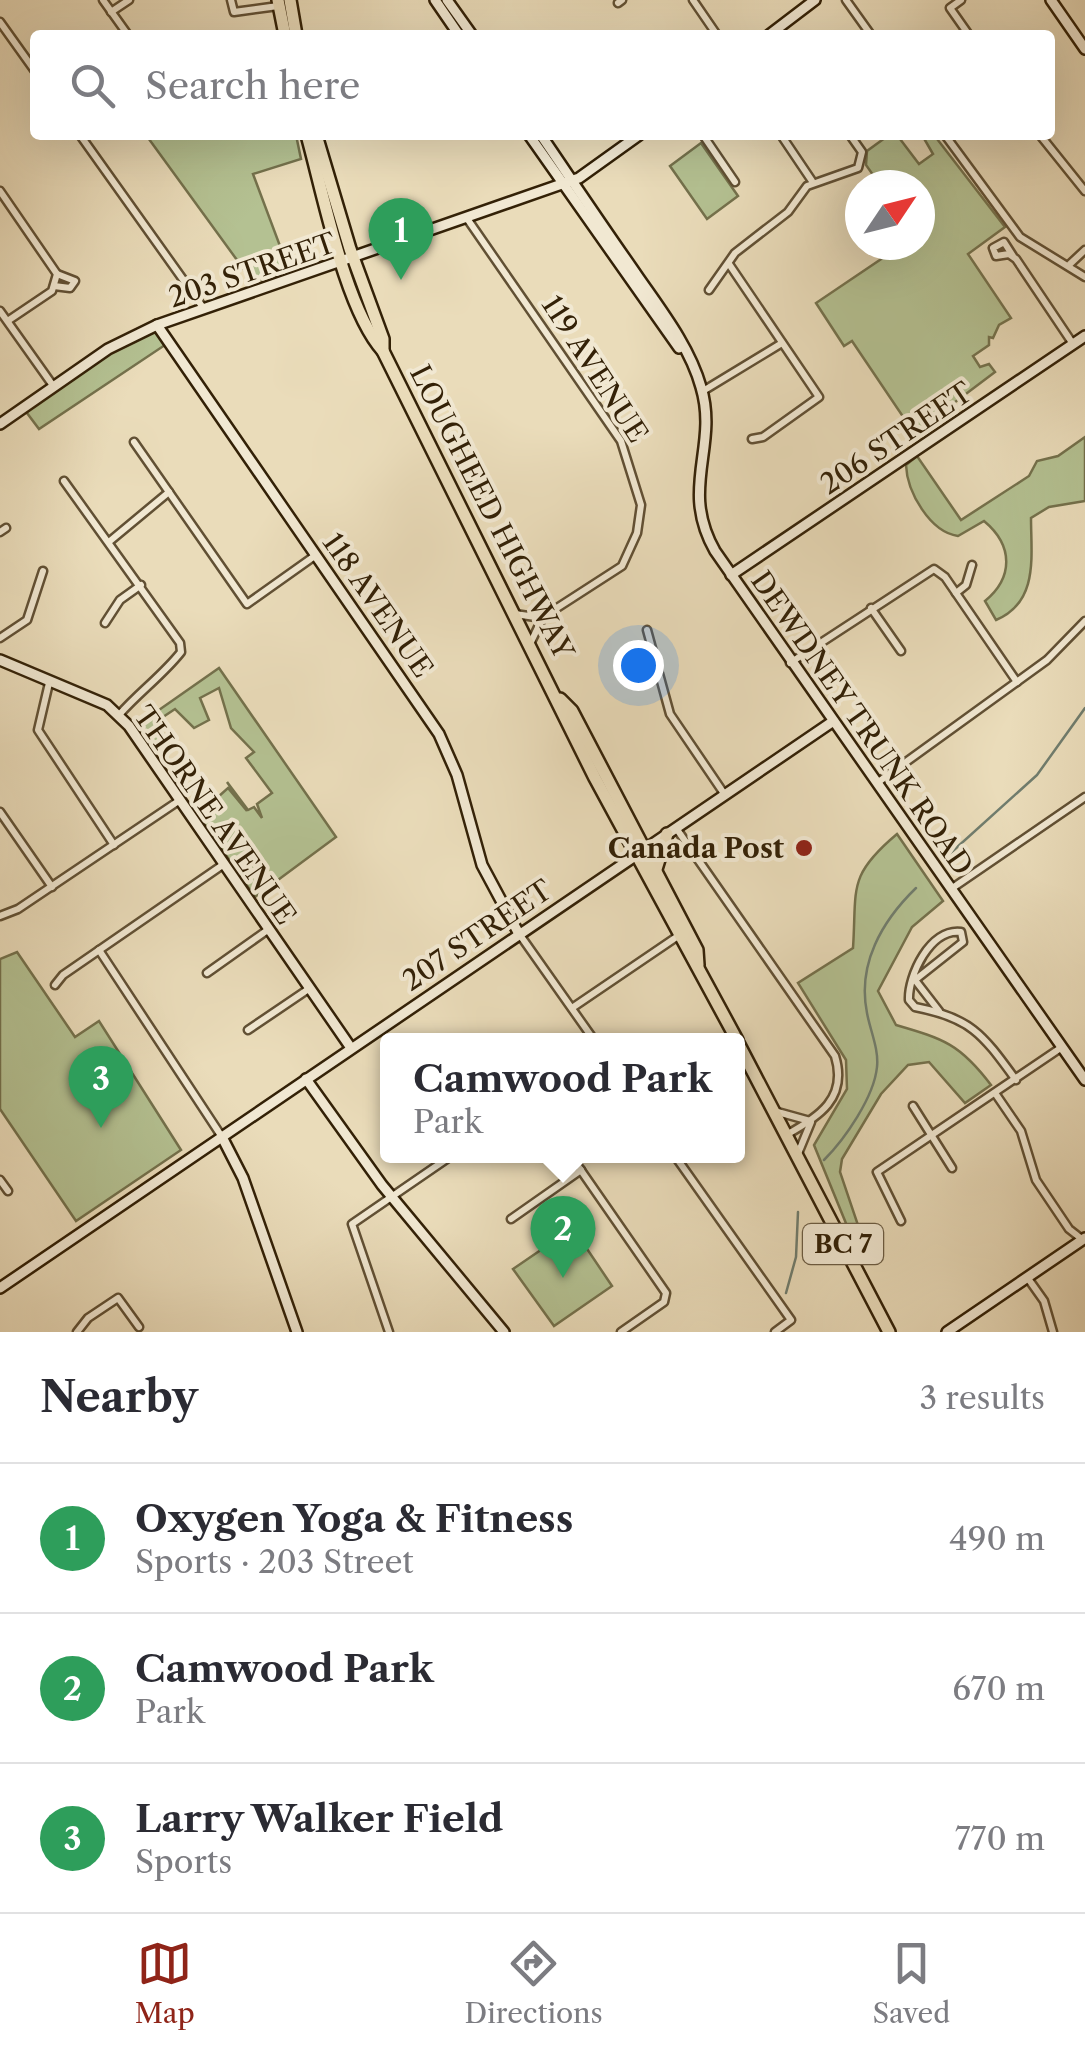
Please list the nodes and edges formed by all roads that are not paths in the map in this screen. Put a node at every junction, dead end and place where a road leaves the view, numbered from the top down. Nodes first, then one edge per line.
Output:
1 (103, 0) edge
2 (129, 0) edge
3 (231, 0) edge
4 (434, 0) edge
5 (447, 0) edge
6 (693, 0) edge
7 (816, 0) edge
8 (846, 0) edge
9 (961, 0) edge
10 (1051, 0) edge
11 (282, 2) edge
12 (111, 12) junction
13 (0, 22) edge
14 (124, 30) edge
15 (285, 30) edge
16 (294, 30) edge
17 (455, 30) edge
18 (468, 30) edge
19 (714, 30) edge
20 (784, 30) edge
21 (867, 30) edge
22 (965, 30) edge
23 (1085, 49) edge
24 (30, 64) edge
25 (84, 140) edge
26 (309, 140) edge
27 (317, 140) edge
28 (533, 140) edge
29 (544, 140) edge
30 (632, 140) edge
31 (706, 140) edge
32 (784, 140) edge
33 (854, 140) edge
34 (949, 140) edge
35 (1044, 140) edge
36 (812, 181) junction
37 (568, 182) junction
38 (734, 182) dead end
39 (0, 191) edge
40 (1085, 191) edge
41 (466, 217) junction
42 (1085, 250) edge
43 (1013, 256) dead end
44 (348, 261) junction
45 (728, 264) junction
46 (1070, 264) junction
47 (57, 274) junction
48 (1085, 277) edge
49 (54, 286) junction
50 (708, 290) dead end
51 (204, 309) junction
52 (0, 311) edge
53 (9, 320) junction
54 (157, 325) junction
55 (1085, 336) edge
56 (782, 342) junction
57 (1073, 344) junction
58 (54, 387) junction
59 (703, 392) junction
60 (0, 424) edge
61 (752, 439) dead end
62 (134, 442) dead end
63 (64, 481) dead end
64 (169, 492) junction
65 (110, 541) junction
66 (316, 555) junction
67 (972, 565) dead end
68 (43, 571) dead end
69 (731, 575) junction
70 (141, 585) junction
71 (956, 592) junction
72 (871, 608) junction
73 (513, 614) junction
74 (543, 618) junction
75 (1085, 622) edge
76 (104, 624) dead end
77 (647, 630) dead end
78 (0, 638) edge
79 (530, 646) junction
80 (901, 652) dead end
81 (0, 660) edge
82 (790, 663) junction
83 (49, 682) junction
84 (1018, 682) junction
85 (119, 715) junction
86 (832, 722) junction
87 (876, 784) junction
88 (724, 795) junction
89 (1085, 797) edge
90 (180, 800) junction
91 (0, 812) edge
92 (672, 831) junction
93 (114, 844) junction
94 (640, 852) junction
95 (224, 864) junction
96 (656, 869) junction
97 (52, 887) junction
98 (950, 889) junction
99 (0, 916) edge
100 (269, 929) junction
101 (520, 934) junction
102 (678, 936) junction
103 (99, 950) junction
104 (698, 967) junction
105 (206, 974) dead end
106 (915, 980) junction
107 (56, 984) dead end
108 (310, 988) junction
109 (572, 1008) junction
110 (939, 1011) junction
111 (248, 1030) dead end
112 (589, 1033) edge
113 (732, 1033) edge
114 (1062, 1047) junction
115 (351, 1048) junction
116 (745, 1057) edge
117 (1084, 1076) edge
118 (306, 1079) junction
119 (1016, 1080) junction
120 (995, 1093) junction
121 (914, 1106) dead end
122 (774, 1111) junction
123 (812, 1121) junction
124 (930, 1134) junction
125 (786, 1135) junction
126 (222, 1137) junction
127 (797, 1156) junction
128 (439, 1163) edge
129 (576, 1163) edge
130 (681, 1163) edge
131 (952, 1168) dead end
132 (581, 1170) junction
133 (0, 1180) edge
134 (8, 1191) dead end
135 (392, 1196) junction
136 (510, 1219) dead end
137 (901, 1221) dead end
138 (1084, 1240) edge
139 (1027, 1277) junction
140 (0, 1288) edge
141 (139, 1327) dead end
142 (76, 1332) edge
143 (297, 1332) edge
144 (389, 1332) edge
145 (504, 1332) edge
146 (620, 1332) edge
147 (775, 1332) edge
148 (889, 1332) edge
149 (947, 1332) edge
150 (1053, 1332) edge

1 - 12 street
2 - 12 street
3 - 11 street
4 - 17 street
5 - 18 street
6 - 19 street
7 - 20 street
8 - 21 street
9 - 22 street
10 - 23 street
11 - 15 highway
11 - 16 highway
12 - 14 street
13 - 24 street
25 - 51 street
26 - 44 highway, LOUGHEED HIGHWAY / BC 7
27 - 44 highway, LOUGHEED HIGHWAY / BC 7
28 - 37 street, DEWDNEY TRUNK ROAD
29 - 37 street, DEWDNEY TRUNK ROAD
30 - 37 street, 203 STREET
31 - 38 street
32 - 36 street
33 - 36 street
34 - 46 street
35 - 40 street
36 - 45 street
37 - 41 street, 203 STREET
37 - 59 street, DEWDNEY TRUNK ROAD
39 - 47 street
41 - 44 street, 203 STREET
41 - 74 street, 119 AVENUE
42 - 46 street
43 - 57 street
44 - 51 street, 203 STREET
44 - 73 highway, LOUGHEED HIGHWAY / BC 7
45 - 50 street
45 - 56 street
46 - 48 street
47 - 49 street
47 - 49 street
49 - 53 street
51 - 54 street, 203 STREET
52 - 53 street
53 - 58 street
54 - 58 street, 203 STREET
54 - 66 street, 118 AVENUE
55 - 57 street, 206 STREET
56 - 59 street
56 - 61 street
57 - 69 street, 206 STREET
58 - 60 street, 203 STREET
59 - 69 street, DEWDNEY TRUNK ROAD
62 - 64 street
63 - 65 street
64 - 65 street
64 - 66 street
65 - 70 street
66 - 101 street, 118 AVENUE
67 - 71 street
68 - 78 street
69 - 82 street, DEWDNEY TRUNK ROAD
70 - 76 street
70 - 85 street
71 - 72 street
71 - 84 street
72 - 80 street
72 - 82 street
73 - 74 street
73 - 79 highway, LOUGHEED HIGHWAY / BC 7
74 - 79 street
75 - 84 street
77 - 88 street
79 - 94 highway, LOUGHEED HIGHWAY / BC 7
81 - 83 street, THORNE AVENUE
82 - 86 street, DEWDNEY TRUNK ROAD
83 - 85 street, THORNE AVENUE
83 - 93 street
84 - 87 street
85 - 90 street, THORNE AVENUE
86 - 87 street, DEWDNEY TRUNK ROAD
86 - 88 street, 207 STREET
87 - 98 street, DEWDNEY TRUNK ROAD
88 - 92 street, 207 STREET
89 - 98 street
90 - 93 street
90 - 95 street, THORNE AVENUE
91 - 97 street
92 - 94 street, 207 STREET
92 - 96 highway
92 - 123 street
93 - 97 street
94 - 96 highway, LOUGHEED HIGHWAY / BC 7
94 - 101 street, 207 STREET
94 - 102 highway, LOUGHEED HIGHWAY / BC 7
95 - 100 street, THORNE AVENUE
95 - 103 street
96 - 104 highway, LOUGHEED HIGHWAY / BC 7
97 - 99 street
98 - 114 street, DEWDNEY TRUNK ROAD
100 - 105 street
100 - 108 street, THORNE AVENUE
101 - 109 street
101 - 115 street, 207 STREET
102 - 104 highway, LOUGHEED HIGHWAY / BC 7
102 - 109 street
103 - 107 street
103 - 126 street
104 - 113 highway, LOUGHEED HIGHWAY / BC 7
106 - 106 street
106 - 110 street
106 - 110 street
108 - 111 street
108 - 115 street, THORNE AVENUE
109 - 112 street
110 - 119 street
114 - 117 street, DEWDNEY TRUNK ROAD
114 - 119 street
115 - 118 street, 207 STREET
116 - 122 highway, LOUGHEED HIGHWAY / BC 7
118 - 126 street, 207 STREET
118 - 135 street
119 - 120 street
120 - 124 street
120 - 138 street
121 - 124 street
122 - 123 street
122 - 125 highway, LOUGHEED HIGHWAY / BC 7
123 - 125 street
123 - 127 street
124 - 131 street
124 - 137 street
125 - 127 highway, LOUGHEED HIGHWAY / BC 7
126 - 140 street, 207 STREET
126 - 143 street
127 - 148 highway, LOUGHEED HIGHWAY / BC 7
128 - 135 street
129 - 132 street
130 - 147 street
132 - 136 street
132 - 146 street
133 - 134 street
135 - 144 street
135 - 145 street
138 - 139 street
139 - 149 street
139 - 150 street
141 - 142 street

